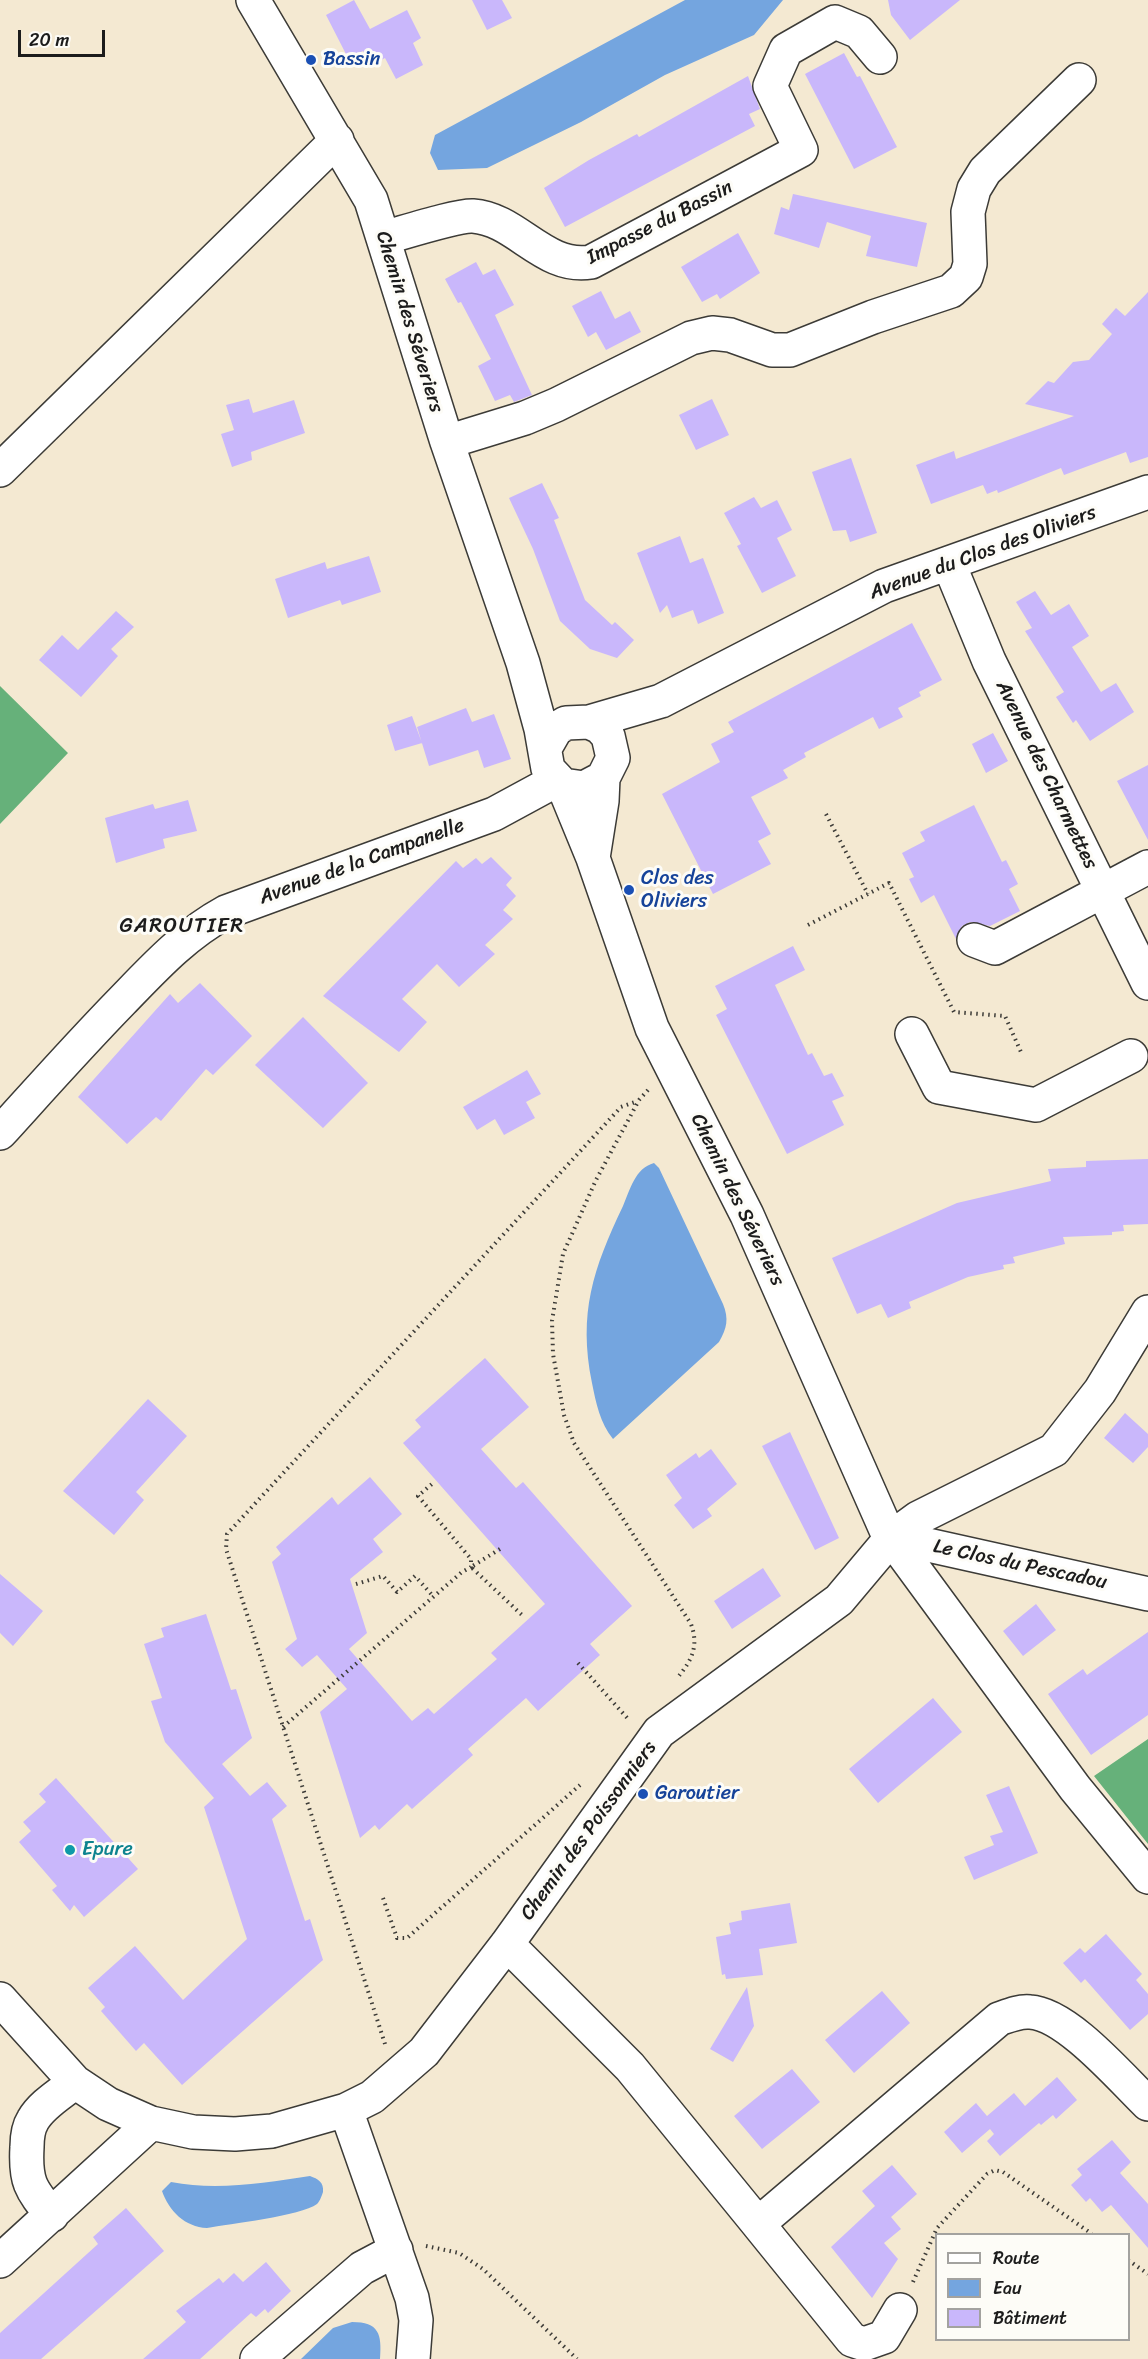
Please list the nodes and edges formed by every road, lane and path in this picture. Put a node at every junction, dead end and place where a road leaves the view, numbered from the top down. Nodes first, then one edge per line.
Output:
1 (253, 0) edge
2 (880, 57) dead end
3 (1079, 80) dead end
4 (337, 140) junction
5 (383, 238) junction
6 (447, 442) junction
7 (0, 470) edge
8 (1148, 492) edge
9 (949, 564) junction
10 (523, 663) junction
11 (661, 701) junction
12 (583, 721) junction
13 (608, 768) junction
14 (554, 770) junction
15 (826, 814) dead end
16 (593, 858) junction
17 (1148, 867) edge
18 (1102, 890) junction
19 (867, 894) junction
20 (808, 925) dead end
21 (974, 940) dead end
22 (1148, 983) edge
23 (912, 1034) dead end
24 (1021, 1052) dead end
25 (1131, 1056) dead end
26 (670, 1065) junction
27 (639, 1100) junction
28 (0, 1133) edge
29 (1148, 1312) edge
30 (433, 1484) dead end
31 (892, 1537) junction
32 (500, 1549) dead end
33 (471, 1567) junction
34 (356, 1584) dead end
35 (1148, 1594) edge
36 (433, 1596) junction
37 (524, 1616) dead end
38 (578, 1663) dead end
39 (676, 1680) dead end
40 (632, 1723) dead end
41 (283, 1727) junction
42 (586, 1780) dead end
43 (1148, 1877) edge
44 (383, 1898) dead end
45 (507, 1944) junction
46 (0, 1999) edge
47 (396, 2078) junction
48 (75, 2082) junction
49 (1148, 2104) edge
50 (346, 2110) junction
51 (151, 2123) junction
52 (52, 2215) junction
53 (758, 2224) junction
54 (1089, 2233) edge
55 (396, 2250) junction
56 (0, 2261) edge
57 (1130, 2261) edge
58 (1148, 2274) edge
59 (900, 2310) joint
60 (257, 2359) edge
61 (413, 2359) edge
62 (577, 2359) edge

1 - 4 street, Chemin des Séveriers
2 - 5 street, Impasse du Bassin
3 - 6 street
4 - 5 street, Chemin des Séveriers
4 - 7 street
5 - 6 street, Chemin des Séveriers
6 - 10 street, Chemin des Séveriers
8 - 9 street, Avenue du Clos des Oliviers
9 - 11 street, Avenue du Clos des Oliviers
9 - 18 street, Avenue des Charmettes
10 - 12 street, Chemin des Séveriers
10 - 14 street, Chemin des Séveriers
11 - 12 street, Avenue du Clos des Oliviers
11 - 13 street, Avenue du Clos des Oliviers
12 - 13 street, Chemin des Séveriers
12 - 14 street
13 - 14 street
13 - 16 street, Chemin des Séveriers
14 - 16 street, Chemin des Séveriers
14 - 28 street, Avenue de la Campanelle
15 - 19 path
16 - 26 street, Chemin des Séveriers
17 - 18 street
18 - 21 street
18 - 22 street, Avenue des Charmettes
19 - 20 path
19 - 24 path
23 - 25 street
26 - 27 path
26 - 31 street, Chemin des Séveriers
27 - 39 path
27 - 41 path
29 - 31 street, Chemin des Poissonniers
30 - 33 path
31 - 35 street, Le Clos du Pescadou
31 - 43 street, Chemin des Séveriers
31 - 45 street, Chemin des Poissonniers
32 - 33 path
33 - 36 path
33 - 37 path
34 - 36 path
36 - 41 path
38 - 40 path
41 - 47 path
42 - 44 path
45 - 47 street, Chemin des Poissonniers
45 - 53 street
46 - 48 street, Chemin des Poissonniers
47 - 50 street, Chemin des Poissonniers
48 - 51 street, Chemin des Poissonniers
48 - 52 street
49 - 53 street
50 - 51 street, Chemin des Poissonniers
50 - 55 street
51 - 52 street
52 - 56 street
53 - 59 street
54 - 59 path
55 - 60 street
55 - 61 street
55 - 62 path
57 - 58 path

